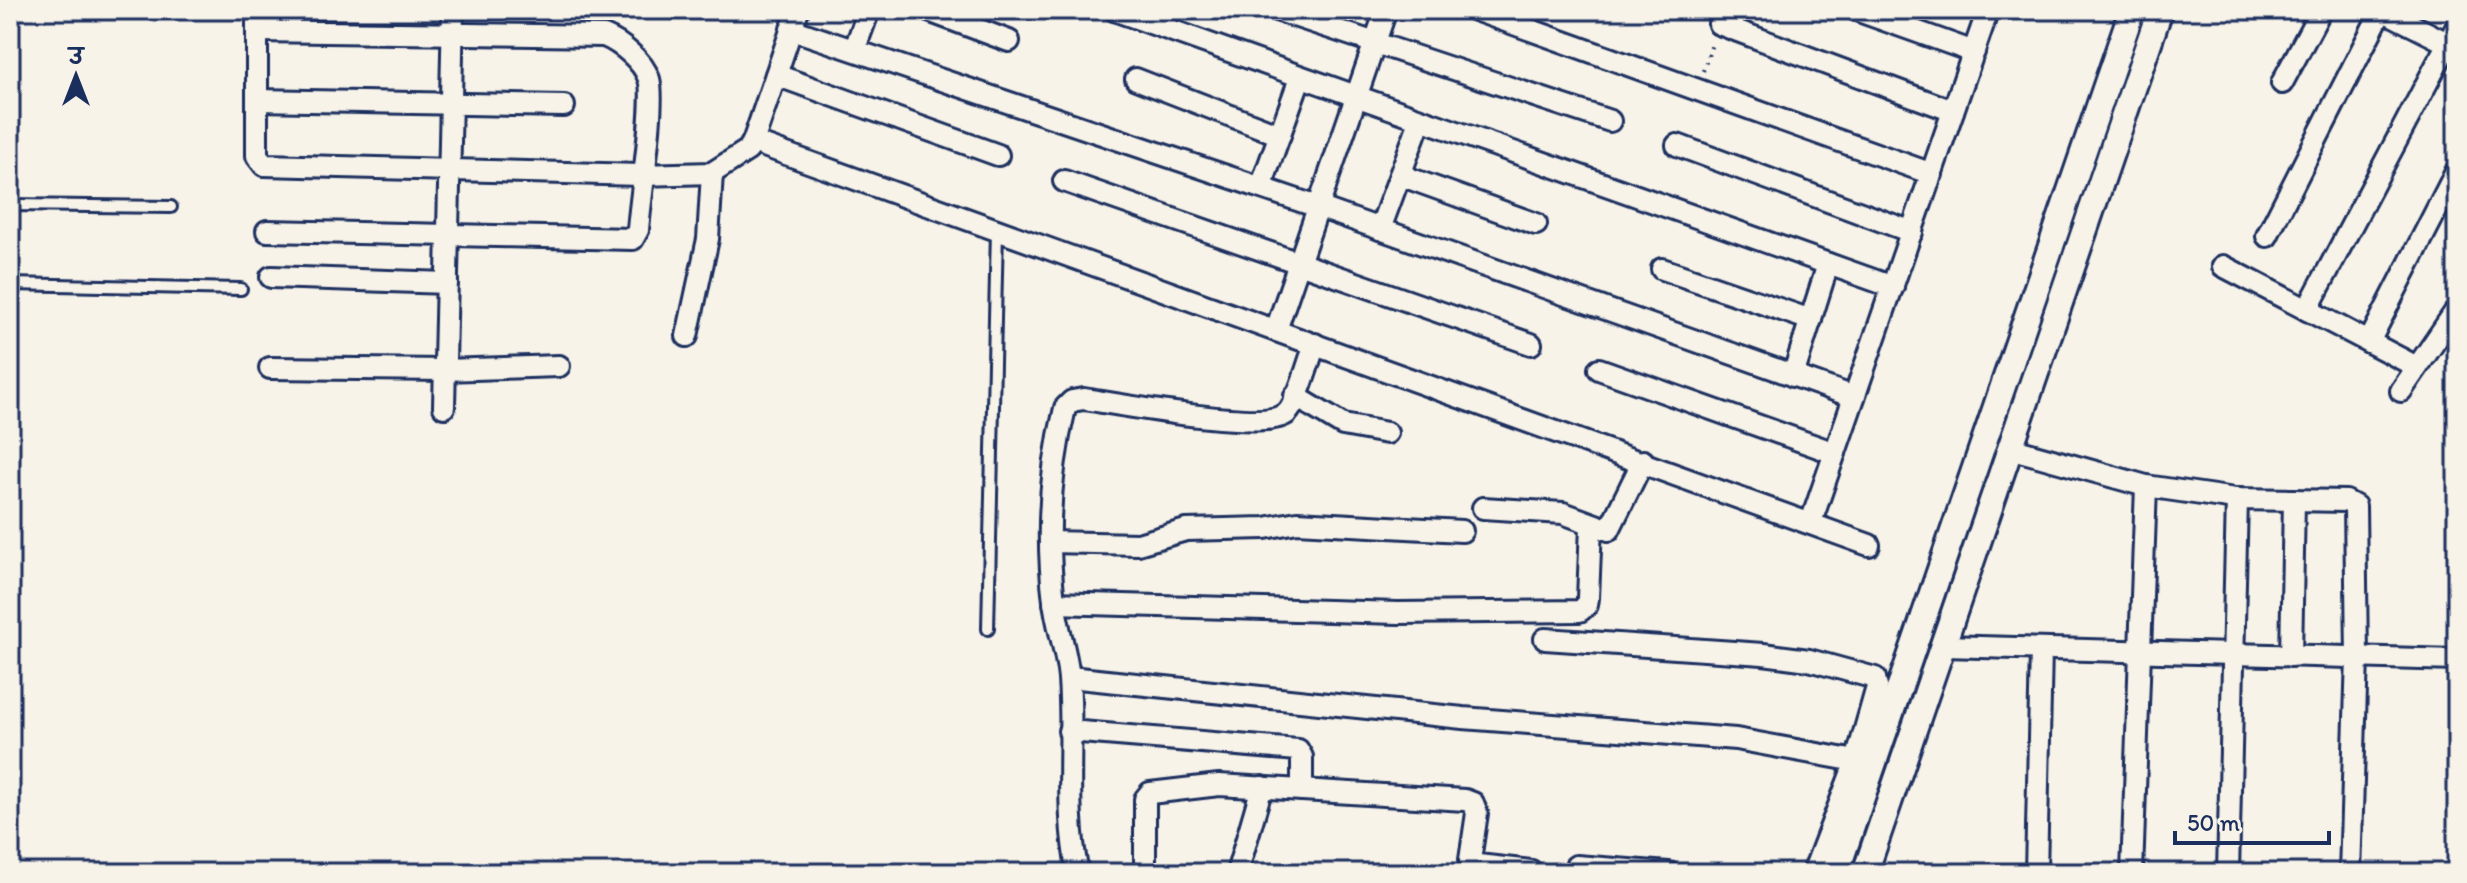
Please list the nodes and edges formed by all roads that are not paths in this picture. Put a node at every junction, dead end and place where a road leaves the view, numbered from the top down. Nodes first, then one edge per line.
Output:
1 (453, 10) edge
2 (869, 10) edge
3 (926, 10) edge
4 (1114, 10) edge
5 (1276, 10) edge
6 (1386, 10) edge
7 (1475, 10) edge
8 (1856, 10) edge
9 (1988, 10) edge
10 (2132, 10) edge
11 (2160, 10) edge
12 (2321, 10) edge
13 (2382, 10) edge
14 (794, 19) edge
15 (257, 20) edge
16 (1719, 24) road end
17 (452, 33) junction
18 (2454, 39) edge
19 (1009, 41) dead end
20 (1374, 44) junction
21 (855, 48) junction
22 (1974, 52) junction
23 (776, 75) junction
24 (1300, 78) junction
25 (1136, 79) dead end
26 (2282, 83) dead end
27 (1355, 98) junction
28 (257, 100) junction
29 (450, 102) junction
30 (564, 106) dead end
31 (1953, 111) junction
32 (1420, 121) junction
33 (1610, 121) dead end
34 (1280, 135) junction
35 (753, 142) junction
36 (1677, 145) dead end
37 (998, 155) dead end
38 (449, 169) junction
39 (2457, 170) edge
40 (712, 173) junction
41 (1932, 174) junction
42 (641, 175) junction
43 (1400, 175) junction
44 (1064, 181) dead end
45 (1261, 187) junction
46 (10, 205) edge
47 (171, 207) dead end
48 (1318, 207) junction
49 (1536, 224) dead end
50 (1380, 229) junction
51 (997, 230) junction
52 (267, 231) dead end
53 (1912, 232) junction
54 (2267, 236) dead end
55 (448, 237) junction
56 (1300, 262) junction
57 (1828, 264) junction
58 (2223, 266) dead end
59 (1662, 269) dead end
60 (271, 277) dead end
61 (447, 283) junction
62 (10, 284) edge
63 (1893, 287) junction
64 (241, 289) dead end
65 (2457, 309) edge
66 (2307, 310) junction
67 (1811, 320) junction
68 (1276, 330) junction
69 (687, 336) dead end
70 (2369, 342) junction
71 (1315, 344) junction
72 (1531, 344) dead end
73 (559, 366) dead end
74 (2417, 367) junction
75 (270, 368) dead end
76 (1599, 369) dead end
77 (445, 370) junction
78 (1793, 376) junction
79 (2401, 391) dead end
80 (1295, 396) junction
81 (1854, 397) junction
82 (444, 407) dead end
83 (1387, 433) dead end
84 (2013, 449) junction
85 (1835, 453) junction
86 (1643, 461) junction
87 (2146, 486) junction
88 (2237, 499) junction
89 (2294, 500) junction
90 (1483, 508) dead end
91 (1811, 522) junction
92 (1591, 526) junction
93 (1462, 531) dead end
94 (1050, 542) junction
95 (1869, 545) dead end
96 (1054, 603) junction
97 (988, 629) dead end
98 (1545, 639) dead end
99 (1944, 646) junction
100 (2041, 649) junction
101 (2139, 652) junction
102 (2234, 654) junction
103 (2291, 656) junction
104 (2357, 657) junction
105 (2457, 660) edge
106 (1069, 677) junction
107 (1069, 731) junction
108 (1856, 761) junction
109 (1262, 787) junction
110 (1302, 790) junction
111 (1576, 866) dead end
112 (1531, 871) edge
113 (1078, 873) edge
114 (1145, 873) edge
115 (1237, 873) edge
116 (1669, 873) edge
117 (1680, 873) edge
118 (1813, 873) edge
119 (1836, 873) edge
120 (1865, 873) edge
121 (2036, 873) edge
122 (2132, 873) edge
123 (2228, 873) edge
124 (2350, 873) edge

1 - 17 street
2 - 21 street
3 - 19 street
4 - 24 street
5 - 20 street
6 - 20 street
7 - 41 street
8 - 22 street
9 - 22 street
10 - 119 street
11 - 84 street
12 - 26 street
13 - 18 street
13 - 54 street
14 - 21 street
14 - 23 street
15 - 17 street
15 - 28 street
16 - 31 street
17 - 29 street
17 - 42 street
18 - 66 street
20 - 27 street
20 - 33 street
21 - 45 street
22 - 31 street
23 - 35 street
23 - 37 street
24 - 27 street
24 - 34 street
25 - 34 street
27 - 32 street
27 - 48 street
28 - 29 street
28 - 38 street
29 - 30 street
29 - 38 street
31 - 41 street
32 - 43 street
32 - 57 street
34 - 45 street
35 - 40 street
35 - 51 street
36 - 53 street
38 - 42 street
38 - 55 street
39 - 70 street
40 - 42 street
40 - 69 street
41 - 53 street
42 - 55 street
43 - 49 street
43 - 50 street
44 - 56 street
45 - 48 street
46 - 47 lane
48 - 50 street
48 - 56 street
50 - 78 street
51 - 68 street
51 - 97 lane
52 - 55 street
53 - 63 street
55 - 61 street
56 - 68 street
56 - 72 street
57 - 63 street
57 - 67 street
58 - 66 street
59 - 67 street
60 - 61 street
61 - 77 street
62 - 64 lane
63 - 81 street
65 - 74 street
66 - 70 street
67 - 78 street
68 - 71 street
70 - 74 street
71 - 80 street
71 - 86 street
73 - 77 street
74 - 79 street
75 - 77 street
76 - 85 street
77 - 82 street
78 - 81 street
80 - 83 street
80 - 94 street
81 - 85 street
84 - 87 street
84 - 99 street
85 - 91 street
86 - 91 street
86 - 92 street
87 - 88 street
87 - 101 street
88 - 89 street
88 - 102 street
89 - 103 street
89 - 104 street
90 - 92 street
91 - 95 street
92 - 96 street
93 - 94 street
94 - 96 street
96 - 106 street
98 - 108 street
99 - 100 street
99 - 120 street
100 - 101 street
100 - 121 street
101 - 102 street
101 - 122 street
102 - 103 street
102 - 123 street
103 - 104 street
104 - 105 street
104 - 124 street
106 - 107 street
106 - 108 street
107 - 110 street
107 - 113 street
108 - 118 street
109 - 110 street
109 - 114 street
109 - 115 street
110 - 112 street
111 - 116 street
116 - 117 street

